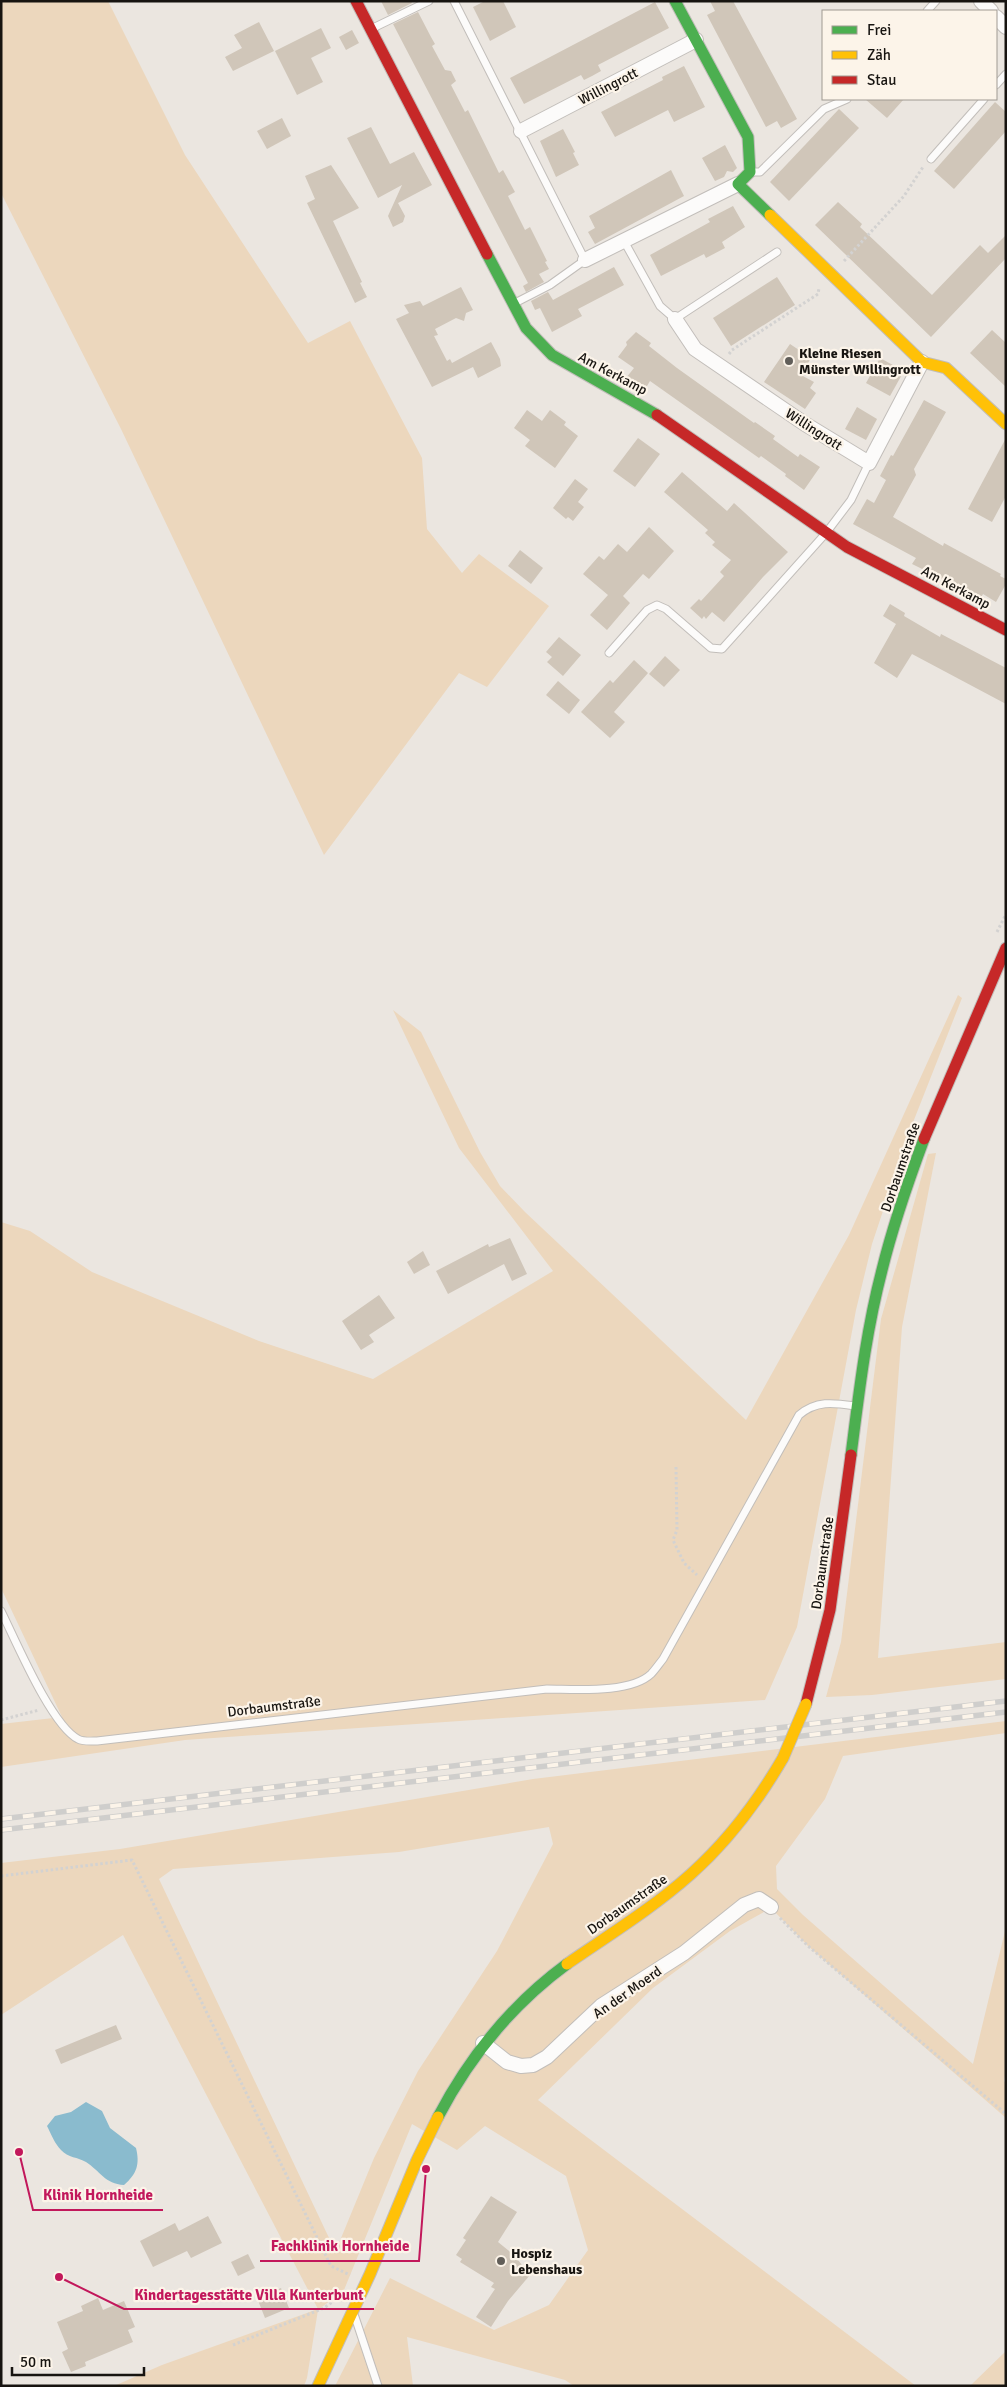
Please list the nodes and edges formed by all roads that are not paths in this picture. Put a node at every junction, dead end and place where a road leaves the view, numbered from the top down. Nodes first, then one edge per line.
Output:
1 (356, 1) edge
2 (429, 1) edge
3 (454, 1) edge
4 (675, 1) edge
5 (981, 1) edge
6 (990, 10) edge
7 (997, 18) edge
8 (1006, 27) edge
9 (370, 30) junction
10 (696, 40) junction
11 (1006, 74) edge
12 (997, 85) edge
13 (845, 100) edge
14 (983, 100) edge
15 (521, 131) junction
16 (931, 159) dead end
17 (750, 172) junction
18 (738, 184) junction
19 (624, 242) junction
20 (777, 252) dead end
21 (585, 260) junction
22 (513, 304) junction
23 (675, 319) junction
24 (922, 362) junction
25 (1006, 424) edge
26 (869, 463) junction
27 (826, 533) junction
28 (1006, 630) edge
29 (609, 653) dead end
30 (1006, 948) edge
31 (856, 1406) junction
32 (1, 1611) edge
33 (771, 1907) road end
34 (483, 2043) junction
35 (353, 2312) junction
36 (318, 2386) edge
37 (378, 2386) edge

1 - 9 street, Am Kerkamp
2 - 9 lane
3 - 15 lane
4 - 10 street
5 - 6 street
7 - 8 street
9 - 22 street, Am Kerkamp
10 - 15 street, Willingrott
10 - 17 street
11 - 12 lane
13 - 17 lane
14 - 16 lane
15 - 21 lane
17 - 18 street
18 - 19 street
18 - 24 street
19 - 21 street
19 - 23 lane
20 - 23 lane
21 - 22 lane
22 - 27 street, Am Kerkamp
23 - 26 street, Willingrott
24 - 25 street
24 - 26 street
26 - 27 lane
27 - 28 street, Am Kerkamp
27 - 29 lane
30 - 31 street, Dorbaumstraße
31 - 32 lane, Dorbaumstraße
31 - 34 street, Dorbaumstraße, bridge
33 - 34 street, An der Moerd
34 - 35 street, Dorbaumstraße
35 - 36 street, Dorbaumstraße
35 - 37 lane

